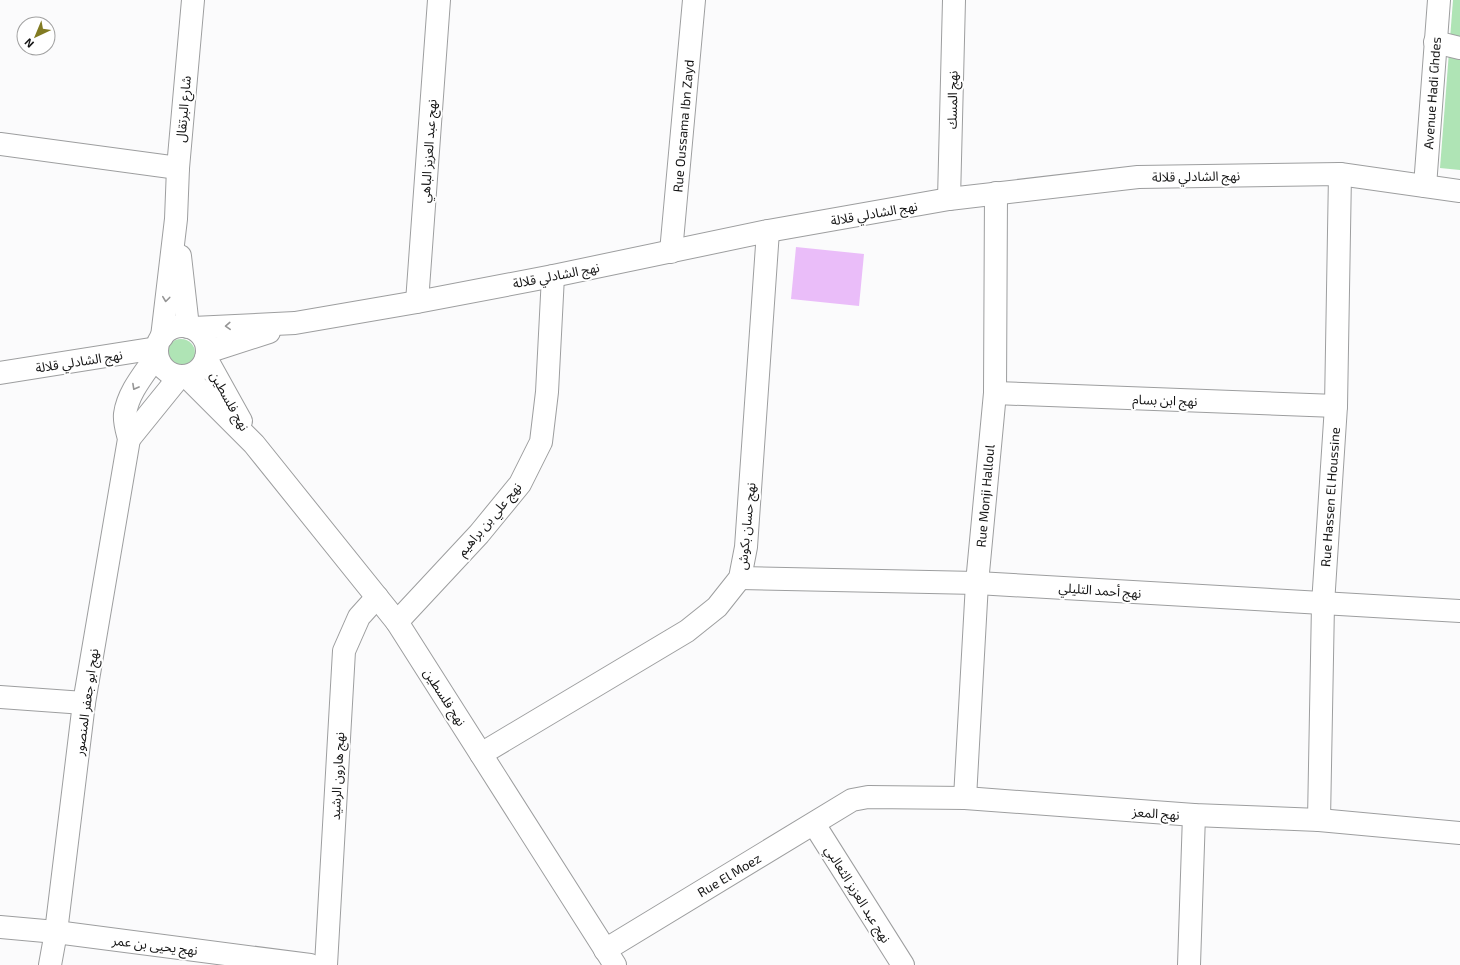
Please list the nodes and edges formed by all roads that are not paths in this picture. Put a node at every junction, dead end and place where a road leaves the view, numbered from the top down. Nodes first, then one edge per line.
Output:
1 (193, 0) edge
2 (438, 0) edge
3 (694, 0) edge
4 (954, 0) edge
5 (1439, 0) edge
6 (1435, 42) junction
7 (1460, 48) edge
8 (0, 144) edge
9 (178, 168) junction
10 (1340, 174) junction
11 (1425, 186) junction
12 (1460, 191) edge
13 (996, 193) junction
14 (949, 199) junction
15 (176, 219) junction
16 (768, 231) junction
17 (671, 252) junction
18 (552, 276) junction
19 (417, 302) junction
20 (295, 323) junction
21 (190, 327) junction
22 (159, 347) junction
23 (207, 355) junction
24 (0, 373) edge
25 (183, 376) junction
26 (994, 393) junction
27 (1336, 406) junction
28 (129, 439) junction
29 (254, 444) junction
30 (740, 578) junction
31 (977, 583) junction
32 (378, 597) junction
33 (1323, 604) junction
34 (1460, 612) edge
35 (396, 622) junction
36 (0, 697) edge
37 (84, 703) junction
38 (481, 754) junction
39 (965, 798) junction
40 (852, 800) joint
41 (1194, 815) junction
42 (1319, 820) junction
43 (814, 824) junction
44 (1460, 833) edge
45 (0, 927) edge
46 (56, 932) junction
47 (610, 957) edge
48 (50, 965) edge
49 (310, 965) edge
50 (326, 965) edge
51 (903, 965) edge
52 (1189, 965) edge

1 - 9 street, شارع البرتقال
2 - 19 street, نهج عبد العزيز الباهي
3 - 17 street, Rue Oussama Ibn Zayd
4 - 14 street, نهج المسك
5 - 6 street, Avenue Hadi Ghdes
6 - 7 street
6 - 11 street, Avenue Hadi Ghdes
8 - 9 street
9 - 15 street, شارع البرتقال
10 - 11 street, نهج الشادلي قلالة
10 - 13 street, نهج الشادلي قلالة
10 - 27 street, Rue Hassen El Houssine
11 - 12 street, نهج الشادلي قلالة
13 - 14 street, نهج الشادلي قلالة
13 - 26 street, Rue Monji Halloul
14 - 16 street, نهج الشادلي قلالة
15 - 21 street, شارع البرتقال
15 -> 22 street, شارع البرتقال
16 - 17 street, نهج الشادلي قلالة
16 - 30 street, نهج حسان بكوش
17 - 18 street, نهج الشادلي قلالة
18 - 19 street, نهج الشادلي قلالة
18 - 35 street, نهج علي بن براهيم
19 - 20 street, نهج الشادلي قلالة
20 -> 21 street
20 - 23 street
21 - 22 street
21 - 23 street
22 - 24 street, نهج الشادلي قلالة
22 - 25 street
22 -> 28 street, نهج ابو جعفر المنصور
23 - 25 street
23 - 29 street, نهج فلسطين
25 - 28 street, نهج ابو جعفر المنصور
25 - 29 street, نهج فلسطين
26 - 27 street, نهج ابن بسام
26 - 31 street, Rue Monji Halloul
27 - 33 street, Rue Hassen El Houssine
28 - 37 street, نهج ابو جعفر المنصور
29 - 32 street, نهج فلسطين
30 - 31 street, نهج أحمد التليلي
30 - 38 street, نهج حسان بكوش
31 - 33 street, نهج أحمد التليلي
31 - 39 street, Rue Monji Halloul
32 - 35 street, نهج فلسطين
32 - 50 street, نهج هارون الرشيد
33 - 34 street, نهج أحمد التليلي
33 - 42 street, Rue Hassen El Houssine
35 - 38 street, نهج فلسطين
36 - 37 street
37 - 46 street, نهج ابو جعفر المنصور
38 - 47 street, نهج فلسطين
39 - 40 street, نهج المعز
39 - 41 street, نهج المعز
40 - 43 street, Rue El Moez
41 - 42 street, نهج المعز
41 - 52 street
42 - 44 street, نهج المعز
43 - 47 street, Rue El Moez
43 - 51 street, نهج عبد العزيز الثعالبي
45 - 46 street, نهج يحيى بن عمر
46 - 48 street, نهج ابو جعفر المنصور
46 - 49 street, نهج يحيى بن عمر

